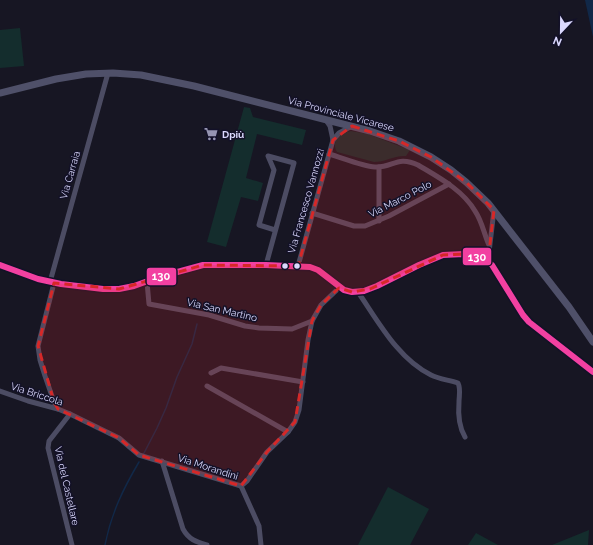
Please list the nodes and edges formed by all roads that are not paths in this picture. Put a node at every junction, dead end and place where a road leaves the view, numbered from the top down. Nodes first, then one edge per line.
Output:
1 (108, 73) junction
2 (0, 92) edge
3 (326, 120) junction
4 (352, 126) junction
5 (333, 140) junction
6 (329, 154) junction
7 (379, 167) junction
8 (449, 184) junction
9 (494, 210) junction
10 (312, 213) junction
11 (379, 221) junction
12 (275, 230) junction
13 (489, 245) junction
14 (488, 261) junction
15 (0, 265) edge
16 (266, 265) junction
17 (298, 266) junction
18 (52, 282) junction
19 (147, 282) junction
20 (340, 287) junction
21 (358, 292) junction
22 (312, 321) junction
23 (593, 342) edge
24 (593, 372) edge
25 (211, 373) dead end
26 (303, 382) junction
27 (207, 386) dead end
28 (0, 391) edge
29 (58, 409) junction
30 (70, 414) junction
31 (288, 432) junction
32 (465, 437) dead end
33 (146, 458) joint
34 (162, 461) junction
35 (241, 486) junction
36 (192, 542) edge
37 (72, 545) edge
38 (208, 545) edge
39 (261, 545) edge

1 - 2 main road, Via Provinciale Vicarese
1 - 3 main road, Via Provinciale Vicarese
1 - 18 street, Via Carraia
3 - 4 main road, Via Provinciale Vicarese
3 - 5 street, Via Francesco Vannozzi
4 - 5 street, Via Francesco Vannozzi
4 - 9 main road, Via Provinciale Vicarese
5 - 6 street, Via Francesco Vannozzi
6 - 7 street
6 - 10 street, Via Francesco Vannozzi
7 - 8 street
7 - 11 street
8 - 11 street, Via Marco Polo
8 - 13 street
9 - 13 street
9 - 23 main road, Via Provinciale Vicarese
10 - 11 street, Via Marco Polo
10 - 17 street, Via Francesco Vannozzi
12 - 12 street
12 - 16 street
13 - 14 street
14 - 21 street
14 - 24 street
15 - 18 street
16 - 17 street
16 - 19 street
17 - 20 street
18 - 19 street
18 - 29 street, Via Carraia
19 - 22 street, Via San Martino
20 - 21 street
20 - 22 street, Via Morandini
21 - 32 street
22 - 26 street, Via Morandini
25 - 26 street
26 - 31 street, Via Morandini
27 - 31 street
28 - 29 street, Via Briccola
29 - 30 street, Via Briccola
30 - 33 street, Via Briccola
30 - 37 street, Via del Castellare
31 - 35 street, Via Morandini
33 - 34 street, Via Morandini
34 - 35 street, Via Morandini
34 - 36 street
35 - 39 street
36 - 38 street

